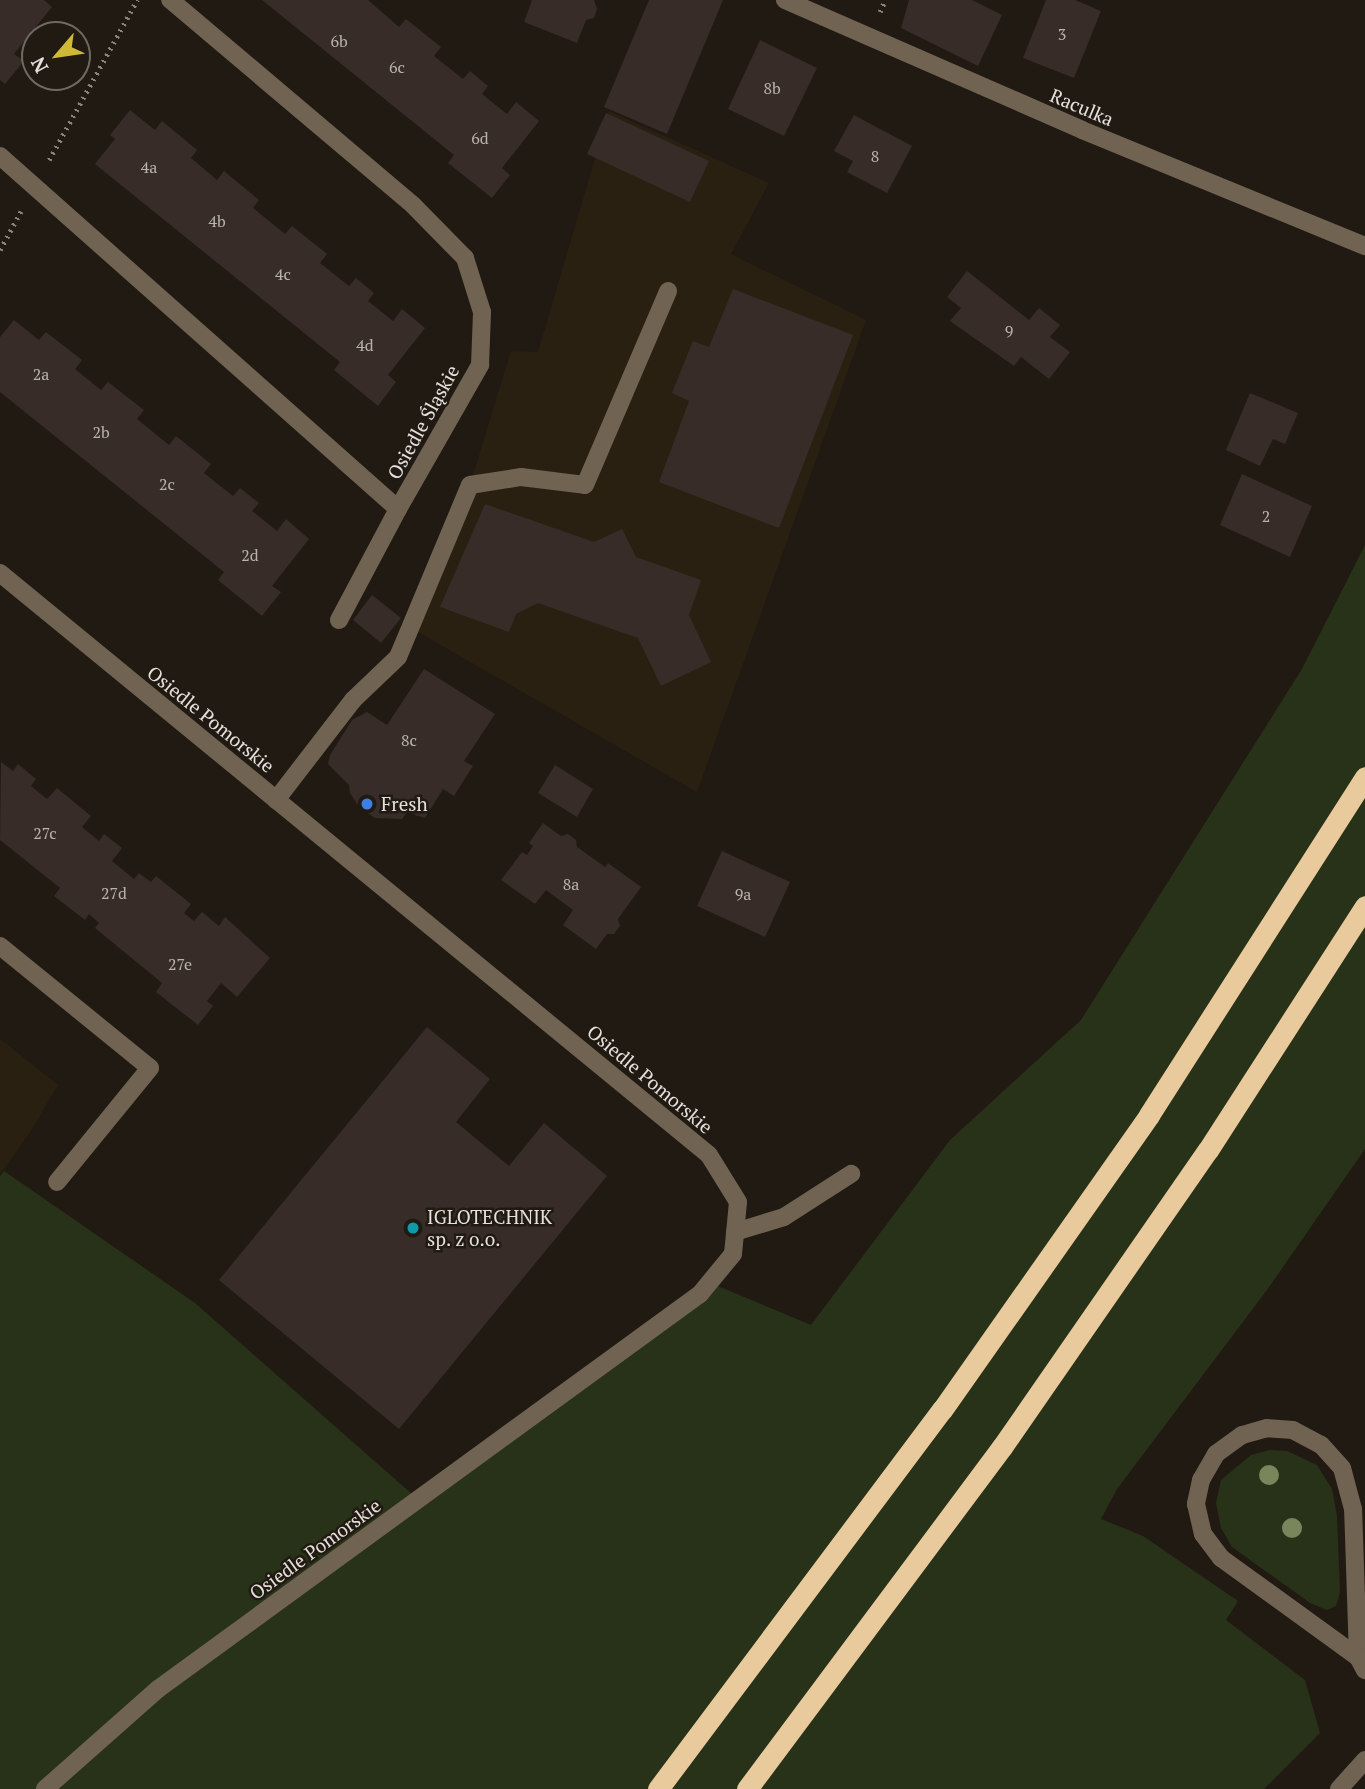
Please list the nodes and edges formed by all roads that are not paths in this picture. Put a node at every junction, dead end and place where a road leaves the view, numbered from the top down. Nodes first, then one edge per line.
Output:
1 (170, 0) edge
2 (785, 0) edge
3 (0, 156) edge
4 (1365, 246) edge
5 (668, 291) dead end
6 (398, 509) junction
7 (0, 573) edge
8 (339, 620) dead end
9 (1365, 777) edge
10 (276, 800) junction
11 (1365, 906) edge
12 (0, 947) edge
13 (851, 1174) dead end
14 (57, 1182) dead end
15 (735, 1232) junction
16 (1362, 1663) edge
17 (1365, 1760) edge
18 (45, 1789) edge
19 (658, 1789) edge
20 (747, 1789) edge
21 (1339, 1789) edge

1 - 6 street, Osiedle Śląskie
2 - 4 street, Raculka
3 - 6 street, Osiedle Śląskie
5 - 10 street
6 - 8 street
7 - 10 street, Osiedle Pomorskie
9 - 19 highway
10 - 15 street, Osiedle Pomorskie
11 - 20 highway
12 - 14 street
13 - 15 street
15 - 18 street, Osiedle Pomorskie
16 - 16 street
17 - 21 street

